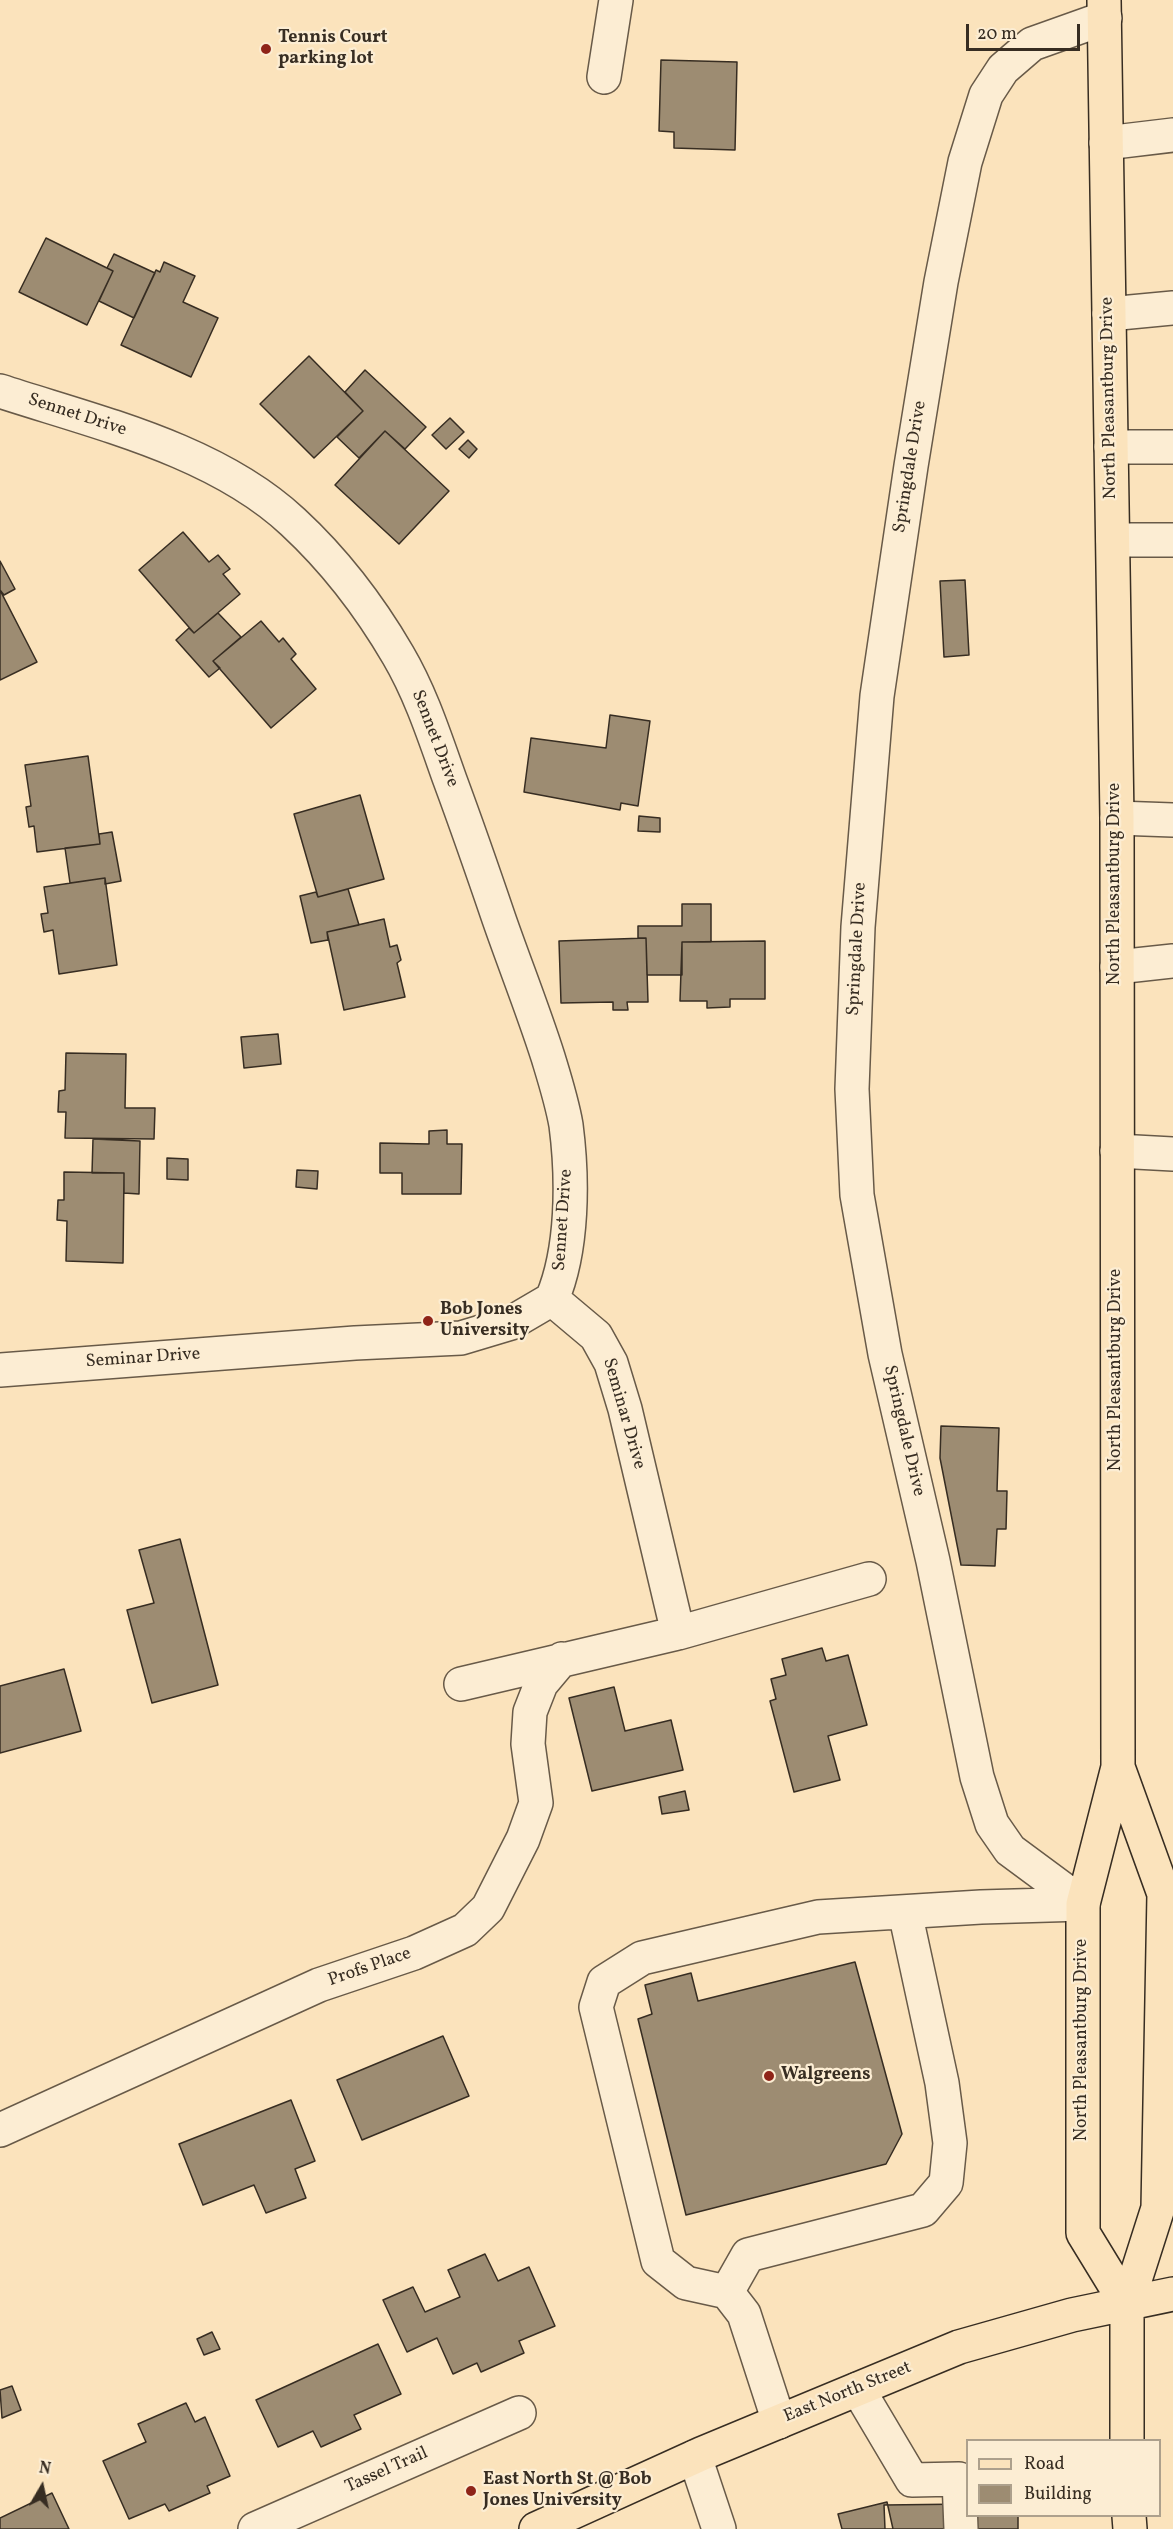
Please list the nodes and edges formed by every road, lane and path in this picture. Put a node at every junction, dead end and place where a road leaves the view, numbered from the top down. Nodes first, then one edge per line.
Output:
1 (616, 0) edge
2 (1105, 9) edge
3 (604, 77) dead end
4 (1173, 135) edge
5 (1106, 143) junction
6 (1173, 308) edge
7 (1109, 315) junction
8 (0, 392) edge
9 (1111, 447) junction
10 (1173, 447) edge
11 (1113, 540) junction
12 (1173, 540) edge
13 (1117, 818) junction
14 (1173, 820) edge
15 (1173, 961) edge
16 (1117, 967) junction
17 (1117, 1151) junction
18 (1173, 1154) edge
19 (552, 1299) junction
20 (0, 1370) edge
21 (869, 1579) dead end
22 (678, 1633) junction
23 (562, 1659) junction
24 (461, 1684) dead end
25 (1118, 1767) junction
26 (1083, 1904) junction
27 (905, 1912) junction
28 (0, 2130) edge
29 (727, 2292) junction
30 (1173, 2294) edge
31 (1126, 2305) junction
32 (858, 2389) junction
33 (519, 2413) dead end
34 (779, 2422) junction
35 (1127, 2439) edge
36 (694, 2457) junction
37 (555, 2525) edge
38 (255, 2529) edge
39 (719, 2529) edge
40 (961, 2529) edge

1 - 3 street
2 - 5 main road, North Pleasantburg Drive
2 - 26 street, Springdale Drive
4 - 5 street
5 - 7 main road, North Pleasantburg Drive
6 - 7 street
7 - 9 main road, North Pleasantburg Drive
8 - 19 street, Sennet Drive
9 - 10 street
9 - 11 main road, North Pleasantburg Drive
11 - 12 street
11 - 13 main road, North Pleasantburg Drive
13 - 14 street
13 - 16 main road, North Pleasantburg Drive
15 - 16 street
16 - 17 main road, North Pleasantburg Drive
17 - 18 street
17 - 25 main road, North Pleasantburg Drive
19 - 20 street, Seminar Drive
19 - 22 street, Seminar Drive
21 - 22 street
22 - 23 street
23 - 24 street
23 - 28 street, Profs Place
25 - 26 main road, North Pleasantburg Drive
25 - 31 main road, North Pleasantburg Drive
26 - 27 street
26 - 31 main road, North Pleasantburg Drive
27 - 29 street
27 - 29 street
29 - 34 street
30 - 31 main road, East North Street
31 - 32 main road, East North Street
31 - 35 main road, North Pleasantburg Drive
32 - 34 main road, East North Street
32 - 40 street
33 - 38 street, Tassel Trail
34 - 36 main road, East North Street
36 - 37 main road, East North Street
36 - 39 street

